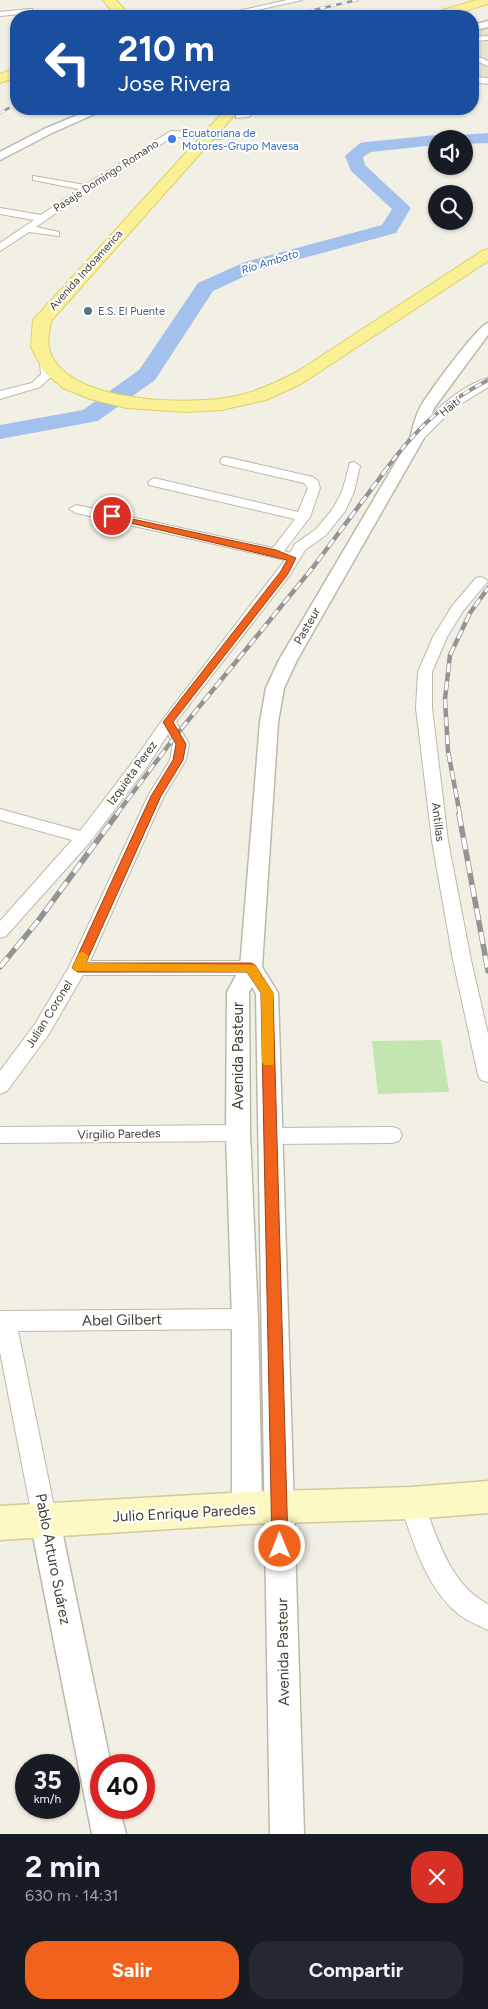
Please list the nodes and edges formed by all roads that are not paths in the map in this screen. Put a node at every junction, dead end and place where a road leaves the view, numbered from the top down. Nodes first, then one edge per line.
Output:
1 (109, 0) edge
2 (298, 0) edge
3 (488, 0) edge
4 (488, 6) edge
5 (118, 10) edge
6 (249, 10) edge
7 (456, 10) edge
8 (474, 10) edge
9 (87, 115) edge
10 (237, 115) edge
11 (214, 135) junction
12 (0, 158) edge
13 (36, 178) dead end
14 (88, 188) junction
15 (0, 211) edge
16 (42, 218) junction
17 (28, 229) junction
18 (0, 233) edge
19 (55, 234) dead end
20 (16, 236) junction
21 (488, 244) edge
22 (0, 248) edge
23 (488, 254) edge
24 (488, 327) edge
25 (46, 363) junction
26 (301, 371) junction
27 (66, 376) junction
28 (488, 382) edge
29 (0, 395) edge
30 (417, 438) junction
31 (226, 461) dead end
32 (354, 466) dead end
33 (154, 482) dead end
34 (76, 508) dead end
35 (303, 517) junction
36 (276, 553) junction
37 (292, 558) junction
38 (481, 581) dead end
39 (168, 722) junction
40 (0, 814) edge
41 (84, 838) junction
42 (0, 932) edge
43 (78, 968) junction
44 (251, 968) junction
45 (488, 1075) edge
46 (0, 1086) edge
47 (238, 1133) junction
48 (0, 1135) edge
49 (392, 1135) dead end
50 (270, 1136) junction
51 (245, 1319) junction
52 (2, 1321) edge
53 (488, 1497) edge
54 (412, 1503) junction
55 (263, 1508) junction
56 (45, 1521) junction
57 (0, 1523) edge
58 (488, 1617) edge
59 (92, 1754) edge
60 (106, 1819) edge
61 (109, 1834) edge
62 (287, 1834) edge

1 - 5 main road
2 - 6 street
3 - 7 main road
4 - 8 main road
9 - 12 street
10 - 11 main road, Avenida Indoamerica
11 - 14 street, Pasaje Domingo Romano
11 - 25 main road, Avenida Indoamerica
11 - 27 main road, Avenida Indoamerica
13 - 14 street
14 - 16 street, Pasaje Domingo Romano
15 - 16 street
16 - 17 street, Pasaje Domingo Romano
17 - 19 street
17 - 20 street, Pasaje Domingo Romano
18 - 20 street
20 - 22 street, Pasaje Domingo Romano
21 - 26 main road, Avenida Indoamerica
23 - 26 main road, Avenida Indoamerica
24 - 30 street, Pasteur
25 - 27 main road, Avenida Indoamerica
25 - 29 street
26 - 27 main road, Avenida Indoamerica
28 - 30 street, Haití
30 - 44 street, Pasteur
31 - 35 street
32 - 37 street, Izquieta Perez
33 - 35 street
34 - 36 street
35 - 36 street
36 - 37 street
37 - 39 street, Izquieta Perez
38 - 45 street, Antillas
39 - 41 street, Izquieta Perez
39 - 43 street, Julian Coronel
40 - 41 street
41 - 42 street, Izquieta Perez
43 - 44 street
43 - 46 street, Julian Coronel
44 - 47 street, Avenida Pasteur
44 - 50 street, Avenida Pasteur
47 - 48 street, Virgilio Paredes
47 - 51 street, Avenida Pasteur
49 - 50 street
50 - 55 street, Avenida Pasteur
51 - 52 street, Abel Gilbert
51 - 55 street, Avenida Pasteur
52 - 56 street, Pablo Arturo Suárez
53 - 54 main road, Julio Enrique Paredes
54 - 55 main road, Julio Enrique Paredes
54 - 58 street
55 - 56 main road, Julio Enrique Paredes
55 - 62 street, Avenida Pasteur
56 - 57 main road, Julio Enrique Paredes
56 - 59 street, Pablo Arturo Suárez
60 - 61 street

